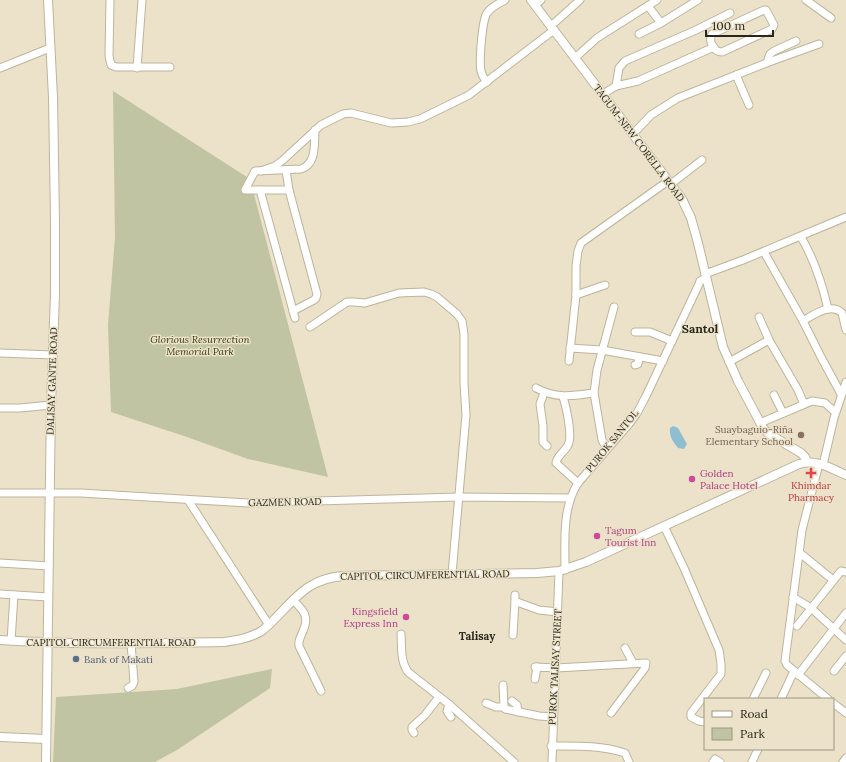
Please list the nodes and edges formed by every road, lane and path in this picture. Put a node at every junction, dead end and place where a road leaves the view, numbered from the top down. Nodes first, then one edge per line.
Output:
1 (48, 0) edge
2 (110, 0) edge
3 (142, 0) edge
4 (505, 0) edge
5 (580, 0) edge
6 (657, 0) edge
7 (698, 0) edge
8 (806, 0) edge
9 (536, 2) edge
10 (648, 6) junction
11 (730, 12) dead end
12 (831, 18) dead end
13 (661, 23) junction
14 (553, 28) junction
15 (639, 34) dead end
16 (796, 41) dead end
17 (819, 44) dead end
18 (714, 47) junction
19 (50, 48) junction
20 (575, 58) junction
21 (769, 62) junction
22 (170, 67) dead end
23 (0, 68) edge
24 (136, 68) junction
25 (736, 75) junction
26 (487, 82) junction
27 (616, 86) junction
28 (603, 94) junction
29 (749, 105) dead end
30 (315, 130) junction
31 (632, 134) junction
32 (702, 160) dead end
33 (286, 170) junction
34 (261, 171) junction
35 (670, 182) junction
36 (260, 190) junction
37 (289, 190) junction
38 (846, 217) edge
39 (801, 237) junction
40 (764, 252) junction
41 (706, 276) junction
42 (605, 285) dead end
43 (576, 295) junction
44 (614, 307) dead end
45 (828, 309) junction
46 (759, 318) dead end
47 (803, 321) junction
48 (310, 327) dead end
49 (846, 330) edge
50 (635, 332) dead end
51 (769, 340) junction
52 (672, 341) junction
53 (570, 348) junction
54 (602, 350) junction
55 (0, 353) edge
56 (53, 354) junction
57 (639, 357) junction
58 (569, 361) dead end
59 (663, 361) junction
60 (729, 362) junction
61 (635, 365) dead end
62 (846, 382) edge
63 (536, 388) dead end
64 (544, 392) junction
65 (594, 393) junction
66 (841, 394) junction
67 (774, 395) dead end
68 (563, 397) junction
69 (804, 404) junction
70 (51, 405) junction
71 (0, 408) edge
72 (835, 412) junction
73 (783, 413) junction
74 (760, 422) junction
75 (547, 446) dead end
76 (607, 449) junction
77 (807, 462) junction
78 (821, 464) junction
79 (846, 475) edge
80 (578, 483) junction
81 (50, 492) junction
82 (0, 493) edge
83 (459, 497) junction
84 (570, 498) junction
85 (188, 500) junction
86 (664, 526) junction
87 (800, 554) junction
88 (0, 562) edge
89 (48, 566) junction
90 (562, 570) junction
91 (846, 572) edge
92 (452, 574) junction
93 (833, 580) junction
94 (0, 594) edge
95 (14, 595) junction
96 (48, 597) junction
97 (793, 597) junction
98 (293, 600) junction
99 (811, 608) junction
100 (558, 612) junction
101 (846, 613) edge
102 (269, 625) junction
103 (797, 626) dead end
104 (834, 628) junction
105 (402, 634) dead end
106 (513, 635) dead end
107 (0, 640) edge
108 (846, 640) edge
109 (11, 641) junction
110 (48, 643) junction
111 (131, 643) junction
112 (625, 648) dead end
113 (846, 656) edge
114 (633, 663) junction
115 (556, 668) junction
116 (834, 671) dead end
117 (766, 673) dead end
118 (796, 673) junction
119 (535, 679) dead end
120 (503, 685) dead end
121 (128, 688) dead end
122 (321, 691) dead end
123 (439, 696) junction
124 (754, 698) edge
125 (782, 698) edge
126 (827, 698) edge
127 (512, 701) dead end
128 (486, 703) dead end
129 (834, 704) edge
130 (450, 705) junction
131 (504, 707) junction
132 (518, 712) junction
133 (611, 713) dead end
134 (846, 713) edge
135 (451, 717) dead end
136 (553, 717) junction
137 (704, 722) edge
138 (414, 733) dead end
139 (0, 737) edge
140 (46, 739) junction
141 (551, 746) junction
142 (758, 750) edge
143 (846, 758) edge
144 (46, 762) edge
145 (514, 762) edge
146 (552, 762) edge
147 (629, 762) edge
148 (714, 762) edge
149 (720, 762) edge
150 (752, 762) edge
151 (843, 762) edge

1 - 19 main road, DALISAY GANTE ROAD
2 - 24 street
3 - 24 street
4 - 26 street
5 - 14 street
6 - 10 street
7 - 13 street
8 - 12 street
9 - 14 main road, TAGUM-NEW CORELLA ROAD
10 - 13 street
10 - 20 street
11 - 27 street
13 - 15 street
14 - 20 main road, TAGUM-NEW CORELLA ROAD
14 - 26 street
16 - 21 street
17 - 21 street
18 - 18 street
18 - 27 street
19 - 23 street
19 - 56 main road, DALISAY GANTE ROAD
20 - 28 main road, TAGUM-NEW CORELLA ROAD
21 - 25 street
22 - 24 street
25 - 29 street
25 - 31 street
26 - 30 street
27 - 28 street
28 - 31 main road, TAGUM-NEW CORELLA ROAD
30 - 33 street
30 - 34 street
31 - 35 main road, TAGUM-NEW CORELLA ROAD
32 - 35 street
33 - 34 street
33 - 37 street
34 - 36 street
35 - 41 main road, TAGUM-NEW CORELLA ROAD
35 - 43 street
36 - 37 street
36 - 37 street
38 - 39 street
39 - 40 street
39 - 45 street
40 - 41 street
40 - 47 street
41 - 52 street, PUROK SANTOL
41 - 60 main road, TAGUM-NEW CORELLA ROAD
42 - 43 street
43 - 53 street
44 - 54 street
45 - 47 street
45 - 49 street
46 - 51 street
47 - 66 street
48 - 83 street
50 - 52 street
51 - 60 street
51 - 69 street
52 - 59 street, PUROK SANTOL
53 - 54 street
53 - 58 street
54 - 57 street
54 - 65 street
55 - 56 street
56 - 70 main road, DALISAY GANTE ROAD
57 - 59 street
57 - 61 street
59 - 76 street, PUROK SANTOL
60 - 74 main road, TAGUM-NEW CORELLA ROAD
62 - 66 street
63 - 64 street
64 - 68 street
64 - 75 street
65 - 68 street
65 - 76 street
66 - 72 street
67 - 73 street
68 - 80 street
69 - 72 street
69 - 73 street
70 - 71 street
70 - 81 main road, DALISAY GANTE ROAD
72 - 78 street
73 - 74 street
74 - 77 main road, TAGUM-NEW CORELLA ROAD
76 - 80 street, PUROK SANTOL
77 - 78 main road
77 - 86 main road, CAPITOL CIRCUMFERENTIAL ROAD
78 - 79 main road
78 - 87 street
80 - 84 street, PUROK SANTOL
81 - 82 street, GAZMEN ROAD
81 - 85 street, GAZMEN ROAD
81 - 89 main road, DALISAY GANTE ROAD
83 - 84 street, GAZMEN ROAD
83 - 85 street, GAZMEN ROAD
83 - 92 street
84 - 90 street, PUROK SANTOL
85 - 102 street
86 - 90 main road, CAPITOL CIRCUMFERENTIAL ROAD
86 - 137 street
87 - 93 street
87 - 97 street
88 - 89 street
89 - 96 main road, DALISAY GANTE ROAD
90 - 92 main road, CAPITOL CIRCUMFERENTIAL ROAD
90 - 100 street, PUROK TALISAY STREET
91 - 93 street
92 - 98 main road, CAPITOL CIRCUMFERENTIAL ROAD
93 - 99 street
94 - 95 street
95 - 96 street
95 - 109 street
96 - 110 main road, DALISAY GANTE ROAD
97 - 99 street
97 - 118 street
98 - 102 main road, CAPITOL CIRCUMFERENTIAL ROAD
98 - 122 street
99 - 103 street
99 - 104 street
100 - 106 street
100 - 115 street, PUROK TALISAY STREET
101 - 104 street
102 - 111 main road, CAPITOL CIRCUMFERENTIAL ROAD
104 - 108 street
104 - 118 street
105 - 123 street
107 - 109 main road, CAPITOL CIRCUMFERENTIAL ROAD
109 - 110 main road, CAPITOL CIRCUMFERENTIAL ROAD
110 - 111 main road, CAPITOL CIRCUMFERENTIAL ROAD
110 - 140 main road, DALISAY GANTE ROAD
111 - 121 street
112 - 114 street
113 - 116 street
114 - 115 street
114 - 133 street
115 - 119 street
115 - 136 street, PUROK TALISAY STREET
117 - 124 street
118 - 125 street
118 - 126 street
120 - 131 street
123 - 130 street
123 - 138 street
127 - 132 street
128 - 131 street
129 - 134 street
130 - 135 street
130 - 145 street
131 - 132 street
132 - 136 street
136 - 141 street, PUROK TALISAY STREET
139 - 140 main road
140 - 144 main road, DALISAY GANTE ROAD
141 - 146 street, PUROK TALISAY STREET
141 - 147 street
142 - 150 street
143 - 151 street
148 - 149 street

